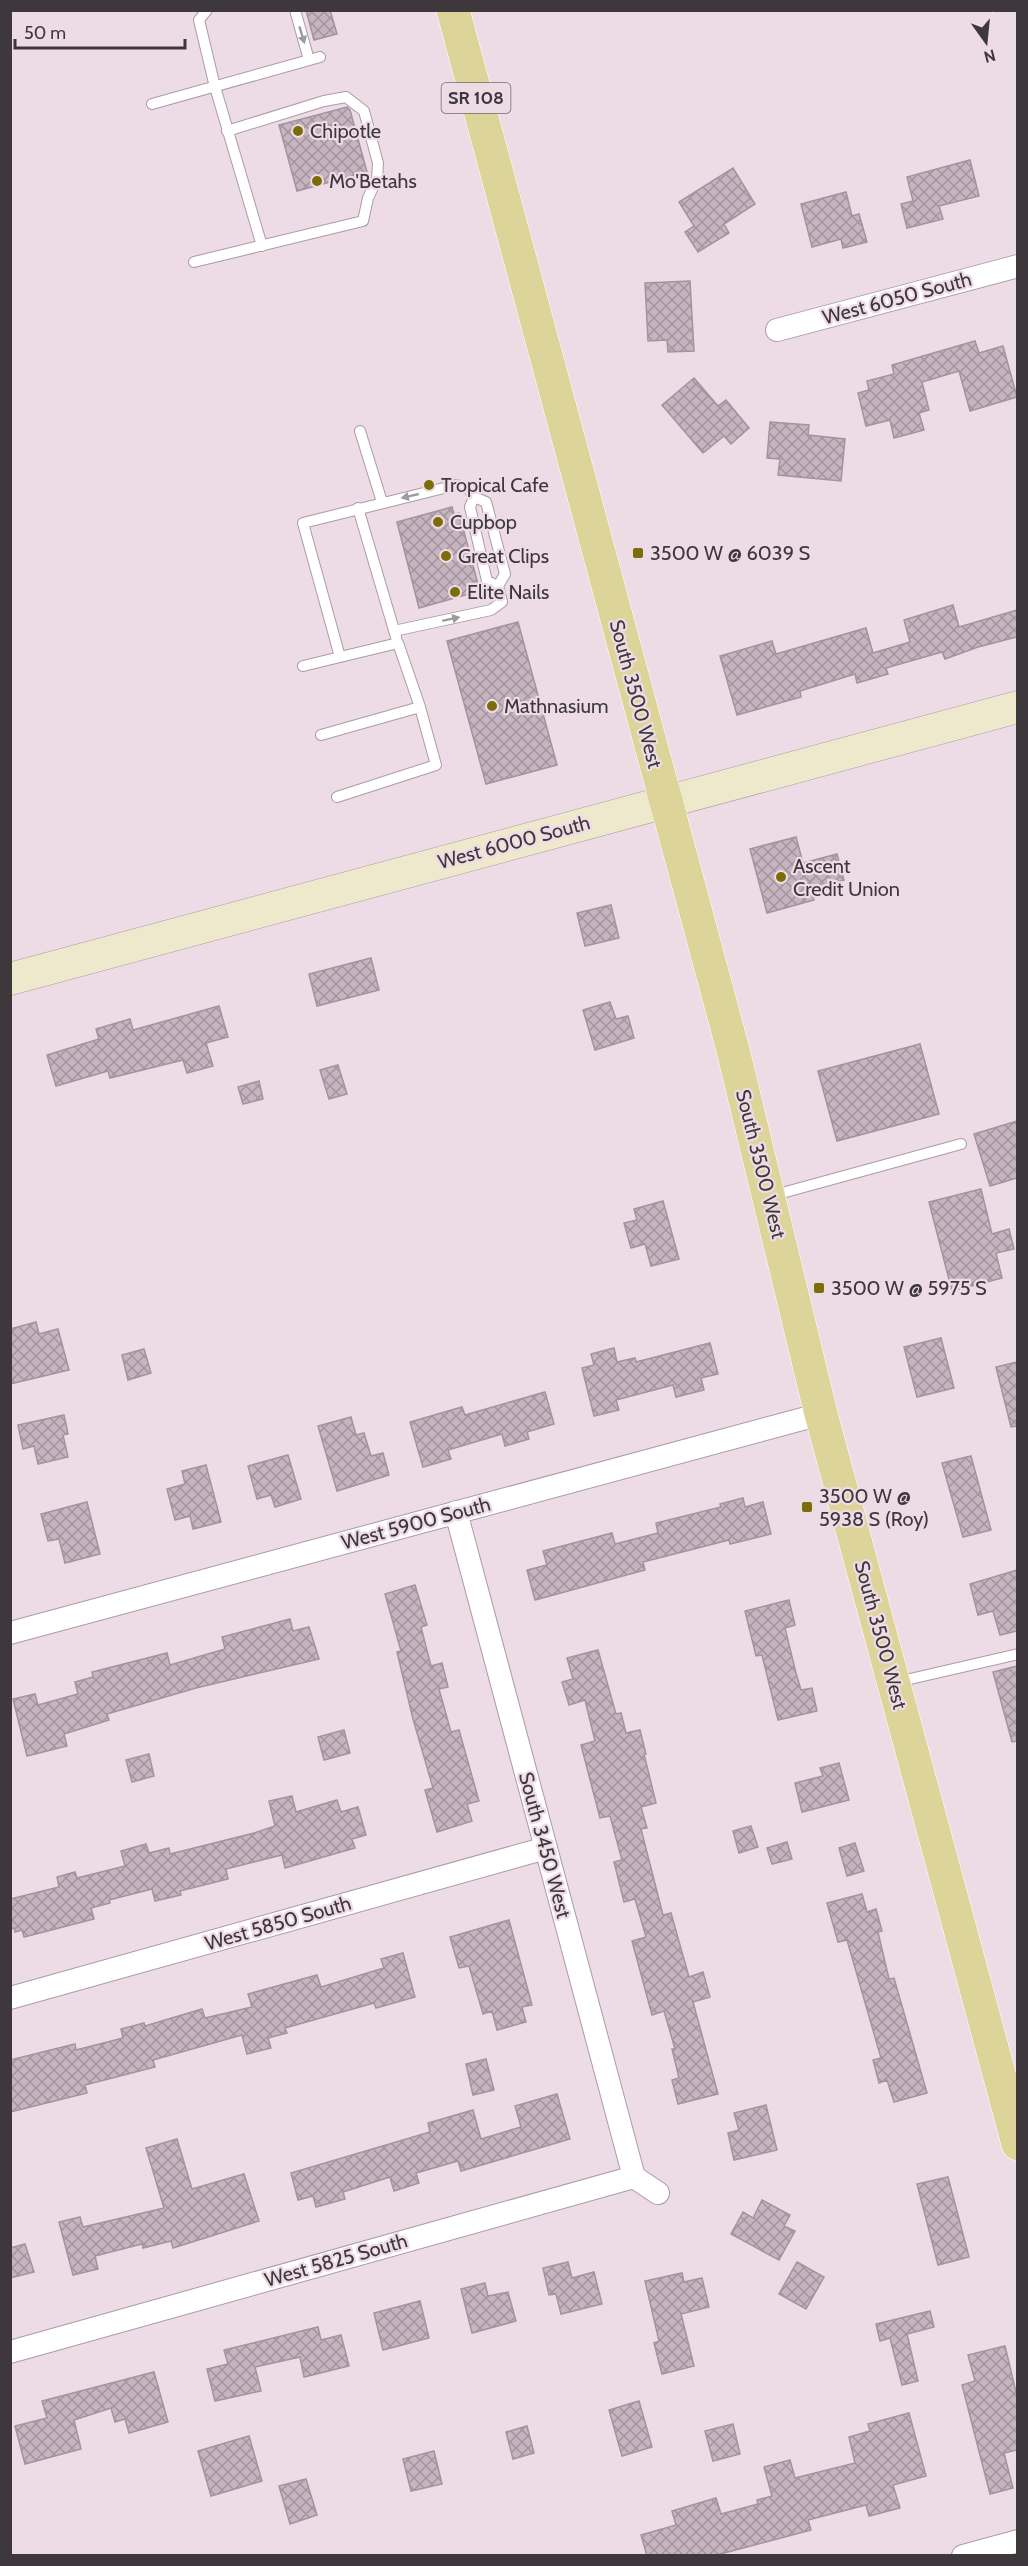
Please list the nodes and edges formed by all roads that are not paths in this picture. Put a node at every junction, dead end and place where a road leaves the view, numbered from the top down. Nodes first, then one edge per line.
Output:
1 (207, 10) edge
2 (295, 10) edge
3 (453, 10) edge
4 (215, 87) junction
5 (152, 104) dead end
6 (227, 131) junction
7 (262, 246) junction
8 (194, 262) dead end
9 (1017, 266) edge
10 (777, 330) dead end
11 (360, 431) dead end
12 (474, 497) junction
13 (382, 502) junction
14 (358, 508) junction
15 (498, 586) junction
16 (394, 631) junction
17 (398, 643) junction
18 (340, 657) junction
19 (303, 666) dead end
20 (1017, 707) edge
21 (420, 708) junction
22 (321, 735) dead end
23 (336, 797) dead end
24 (665, 801) junction
25 (10, 979) edge
26 (961, 1144) dead end
27 (769, 1197) junction
28 (821, 1414) junction
29 (456, 1512) junction
30 (10, 1633) edge
31 (1017, 1654) edge
32 (894, 1683) junction
33 (546, 1848) junction
34 (10, 1998) edge
35 (1017, 2144) edge
36 (634, 2177) junction
37 (658, 2193) dead end
38 (10, 2352) edge
39 (1017, 2541) edge
40 (963, 2556) edge

1 - 4 lane
2 -> 4 lane
3 - 24 main road, South 3500 West / SR 108
4 - 5 lane
4 - 6 lane
6 - 7 lane
6 - 7 lane
7 - 8 lane
9 - 10 street, West 6050 South
11 - 13 lane
12 -> 13 lane
12 - 15 lane
12 - 15 lane
13 - 14 lane
14 - 16 lane
14 - 18 lane
16 -> 15 lane
16 - 17 lane
17 - 18 lane
17 - 21 lane
18 - 19 lane
20 - 24 street, West 6000 South
21 - 22 lane
21 - 23 lane
24 - 25 street, West 6000 South
24 - 27 main road, South 3500 West / SR 108
26 - 27 lane
27 - 28 main road, South 3500 West / SR 108
28 - 29 street, West 5900 South
28 - 32 main road, South 3500 West / SR 108
29 - 30 street, West 5900 South
29 - 33 street, South 3450 West
31 - 32 lane
32 - 35 main road, South 3500 West / SR 108
33 - 34 street, West 5850 South
33 - 36 street, South 3450 West
36 - 37 street
36 - 38 street, West 5825 South
39 - 40 street

